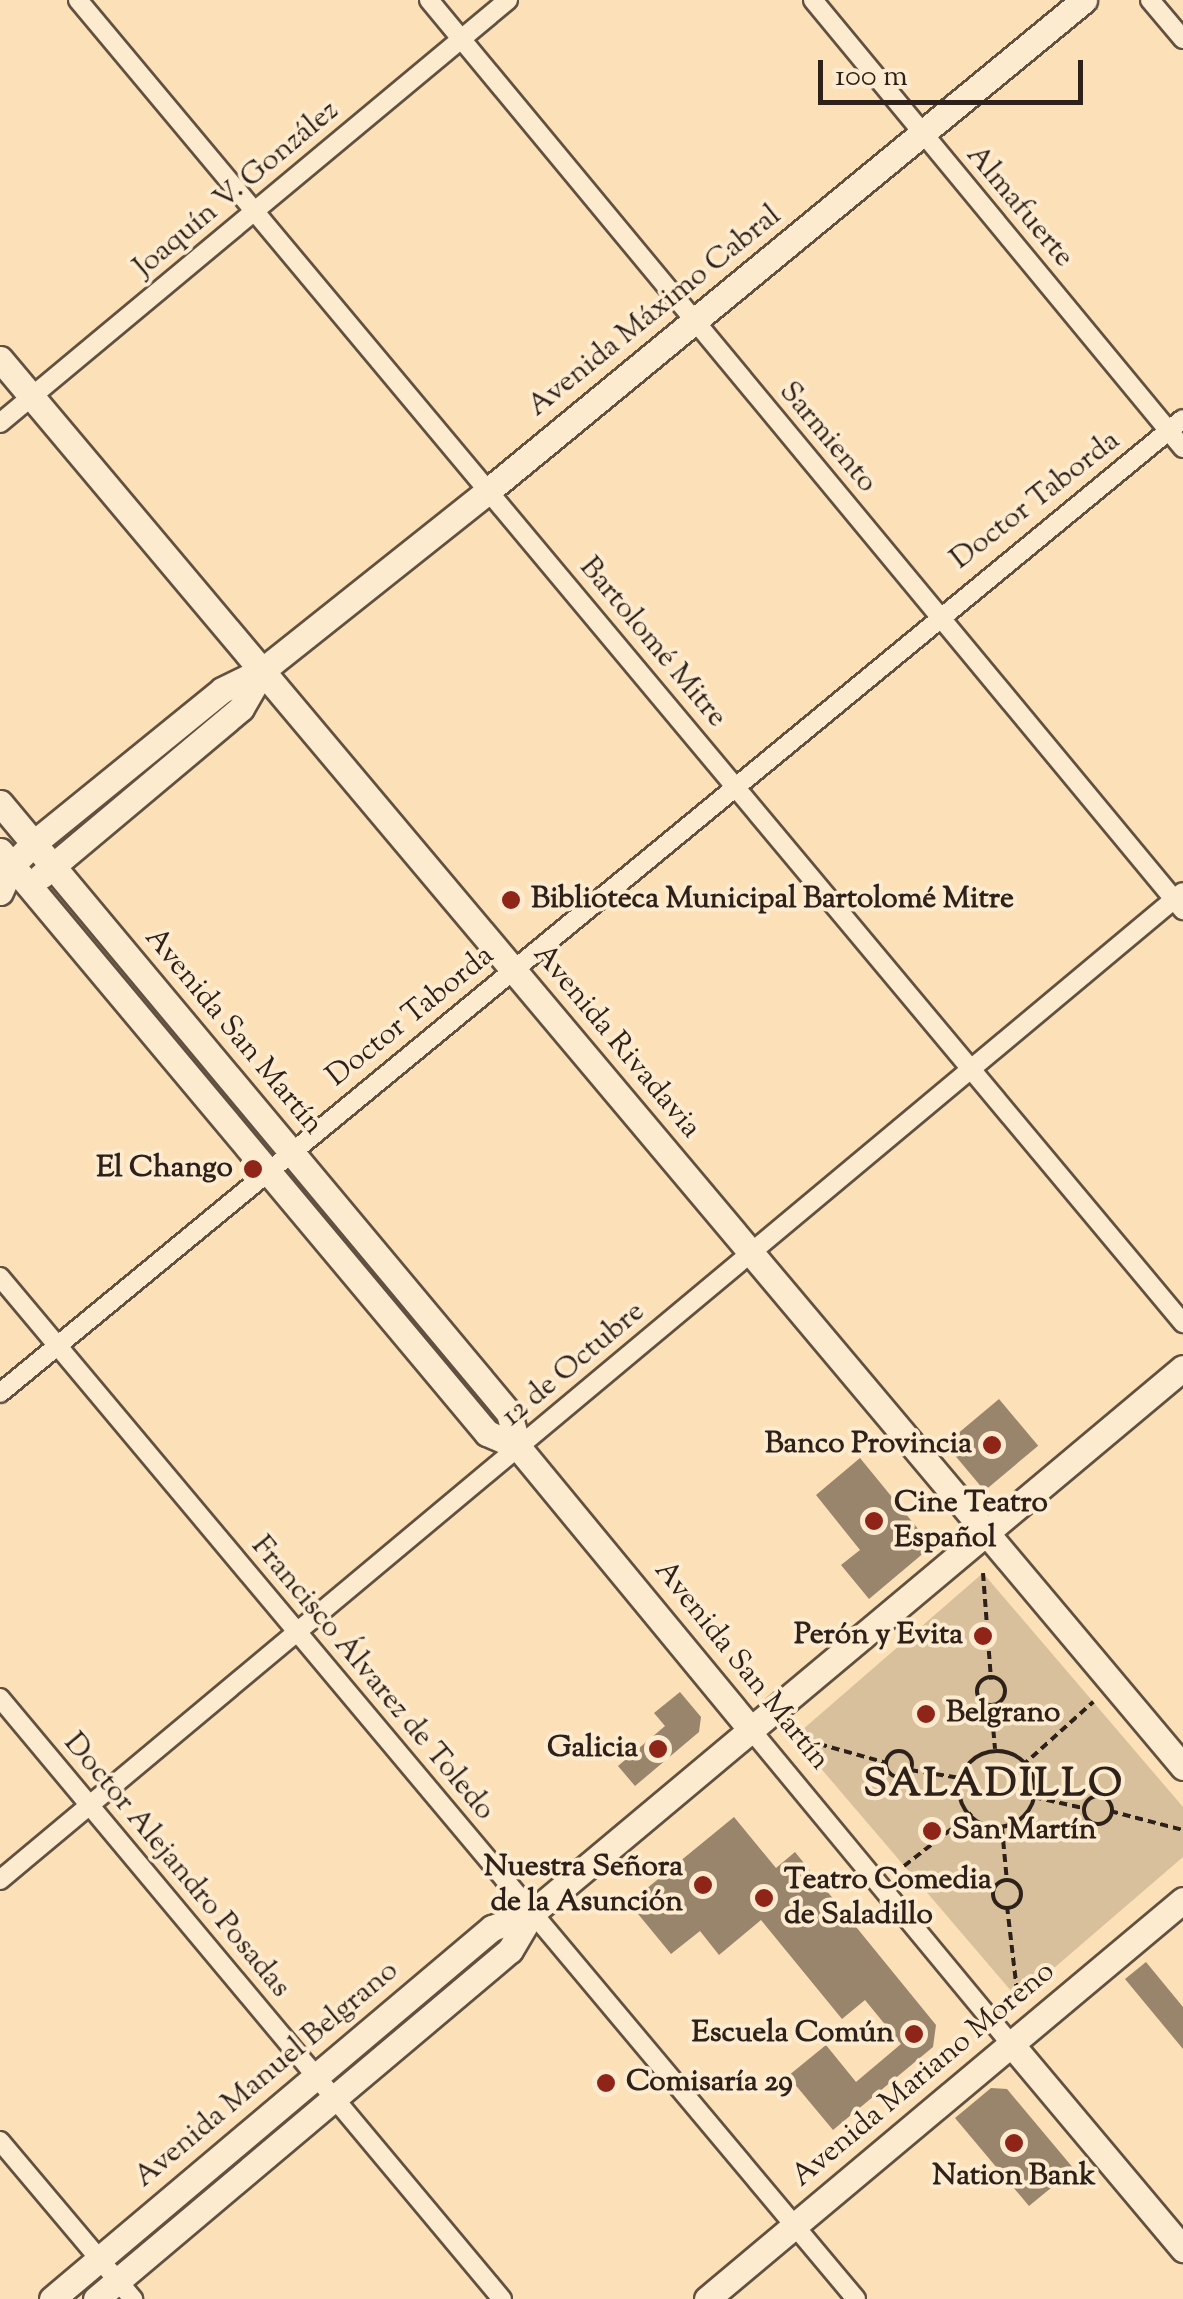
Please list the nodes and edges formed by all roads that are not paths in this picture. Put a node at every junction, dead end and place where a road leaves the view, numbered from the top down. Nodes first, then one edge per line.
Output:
1 (78, 0) edge
2 (429, 0) edge
3 (508, 0) edge
4 (813, 0) edge
5 (1084, 0) edge
6 (1150, 0) edge
7 (462, 39) junction
8 (1183, 39) edge
9 (924, 135) junction
10 (254, 211) junction
11 (694, 319) junction
12 (0, 359) edge
13 (32, 396) junction
14 (0, 422) edge
15 (1176, 425) edge
16 (1183, 448) edge
17 (489, 490) junction
18 (938, 614) junction
19 (263, 670) junction
20 (735, 786) junction
21 (0, 803) edge
22 (34, 843) junction
23 (6, 858) edge
24 (53, 866) junction
25 (30, 887) junction
26 (0, 894) edge
27 (1180, 900) edge
28 (512, 969) junction
29 (971, 1068) junction
30 (290, 1152) junction
31 (268, 1170) junction
32 (751, 1252) junction
33 (0, 1278) edge
34 (1183, 1323) edge
35 (56, 1344) junction
36 (1183, 1368) edge
37 (0, 1392) edge
38 (518, 1447) junction
39 (987, 1534) junction
40 (297, 1632) junction
41 (0, 1698) edge
42 (752, 1731) junction
43 (1183, 1767) edge
44 (90, 1805) junction
45 (0, 1880) edge
46 (1183, 1900) edge
47 (532, 1913) junction
48 (1011, 2044) junction
49 (316, 2076) junction
50 (334, 2098) junction
51 (0, 2141) edge
52 (794, 2226) junction
53 (1183, 2249) edge
54 (99, 2259) junction
55 (125, 2290) edge
56 (52, 2299) edge
57 (96, 2299) edge
58 (502, 2299) edge
59 (707, 2299) edge
60 (856, 2299) edge

1 - 10 street, Bartolomé Mitre
2 - 7 street, Sarmiento
3 - 7 street, Joaquín V. González
4 - 9 street, Almafuerte
5 - 9 main road, Avenida Máximo Cabral
6 - 8 street
7 - 10 street, Joaquín V. González
7 - 11 street, Sarmiento
9 - 11 main road, Avenida Máximo Cabral
9 - 15 street, Almafuerte
10 - 13 street, Joaquín V. González
10 - 17 street, Bartolomé Mitre
11 - 17 main road, Avenida Máximo Cabral
11 - 18 street, Sarmiento
12 - 13 main road, Avenida Rivadavia
13 - 14 street, Joaquín V. González
13 - 19 main road, Avenida Rivadavia
15 - 16 street, Almafuerte
15 - 18 street, Doctor Taborda
17 - 19 main road, Avenida Máximo Cabral
17 - 20 street, Bartolomé Mitre
18 - 20 street, Doctor Taborda
18 - 27 street, Sarmiento
19 - 22 main road, Avenida Máximo Cabral
19 - 24 main road, Avenida Máximo Cabral
19 - 28 main road, Avenida Rivadavia
20 - 28 street, Doctor Taborda
20 - 29 street, Bartolomé Mitre
21 - 22 main road, Avenida San Martín
22 - 23 main road, Avenida Máximo Cabral
22 - 24 main road, Avenida San Martín
23 - 25 main road, Avenida San Martín
23 - 26 main road, Avenida Máximo Cabral
24 - 25 main road, Avenida Máximo Cabral
24 - 30 main road, Avenida San Martín
25 - 26 main road, Avenida Máximo Cabral
25 - 31 main road, Avenida San Martín
27 - 29 street, 12 de Octubre
28 - 30 street, Doctor Taborda
28 - 32 main road, Avenida Rivadavia
29 - 32 street, 12 de Octubre
29 - 34 street, Bartolomé Mitre
30 - 31 street, Doctor Taborda
30 - 38 main road, Avenida San Martín
31 - 35 street, Doctor Taborda
31 - 38 main road, Avenida San Martín
32 - 38 street, 12 de Octubre
32 - 39 main road, Avenida Rivadavia
33 - 35 street, Francisco Álvarez de Toledo
35 - 37 street, Doctor Taborda
35 - 40 street, Francisco Álvarez de Toledo
36 - 39 main road, Avenida Manuel Belgrano
38 - 40 street, 12 de Octubre
38 - 42 main road, Avenida San Martín
39 - 42 main road, Avenida Manuel Belgrano
39 - 43 main road, Avenida Rivadavia
40 - 44 street, 12 de Octubre
40 - 47 street, Francisco Álvarez de Toledo
41 - 44 street, Doctor Alejandro Posadas
42 - 47 main road, Avenida Manuel Belgrano
42 - 48 street, Avenida San Martín
44 - 45 street, 12 de Octubre
44 - 49 street, Doctor Alejandro Posadas
46 - 48 main road, Avenida Mariano Moreno
47 - 49 main road, Avenida Manuel Belgrano
47 - 50 main road, Avenida Manuel Belgrano
47 - 52 street, Francisco Álvarez de Toledo
48 - 52 main road, Avenida Mariano Moreno
48 - 53 main road, Avenida San Martín
49 - 50 street, Doctor Alejandro Posadas
49 - 54 main road, Avenida Manuel Belgrano
50 - 55 main road, Avenida Manuel Belgrano
50 - 58 street, Doctor Alejandro Posadas
51 - 54 street
52 - 59 main road, Avenida Mariano Moreno
52 - 60 street, Francisco Álvarez de Toledo
54 - 55 street
54 - 56 main road, Avenida Manuel Belgrano
55 - 57 main road, Avenida Manuel Belgrano

